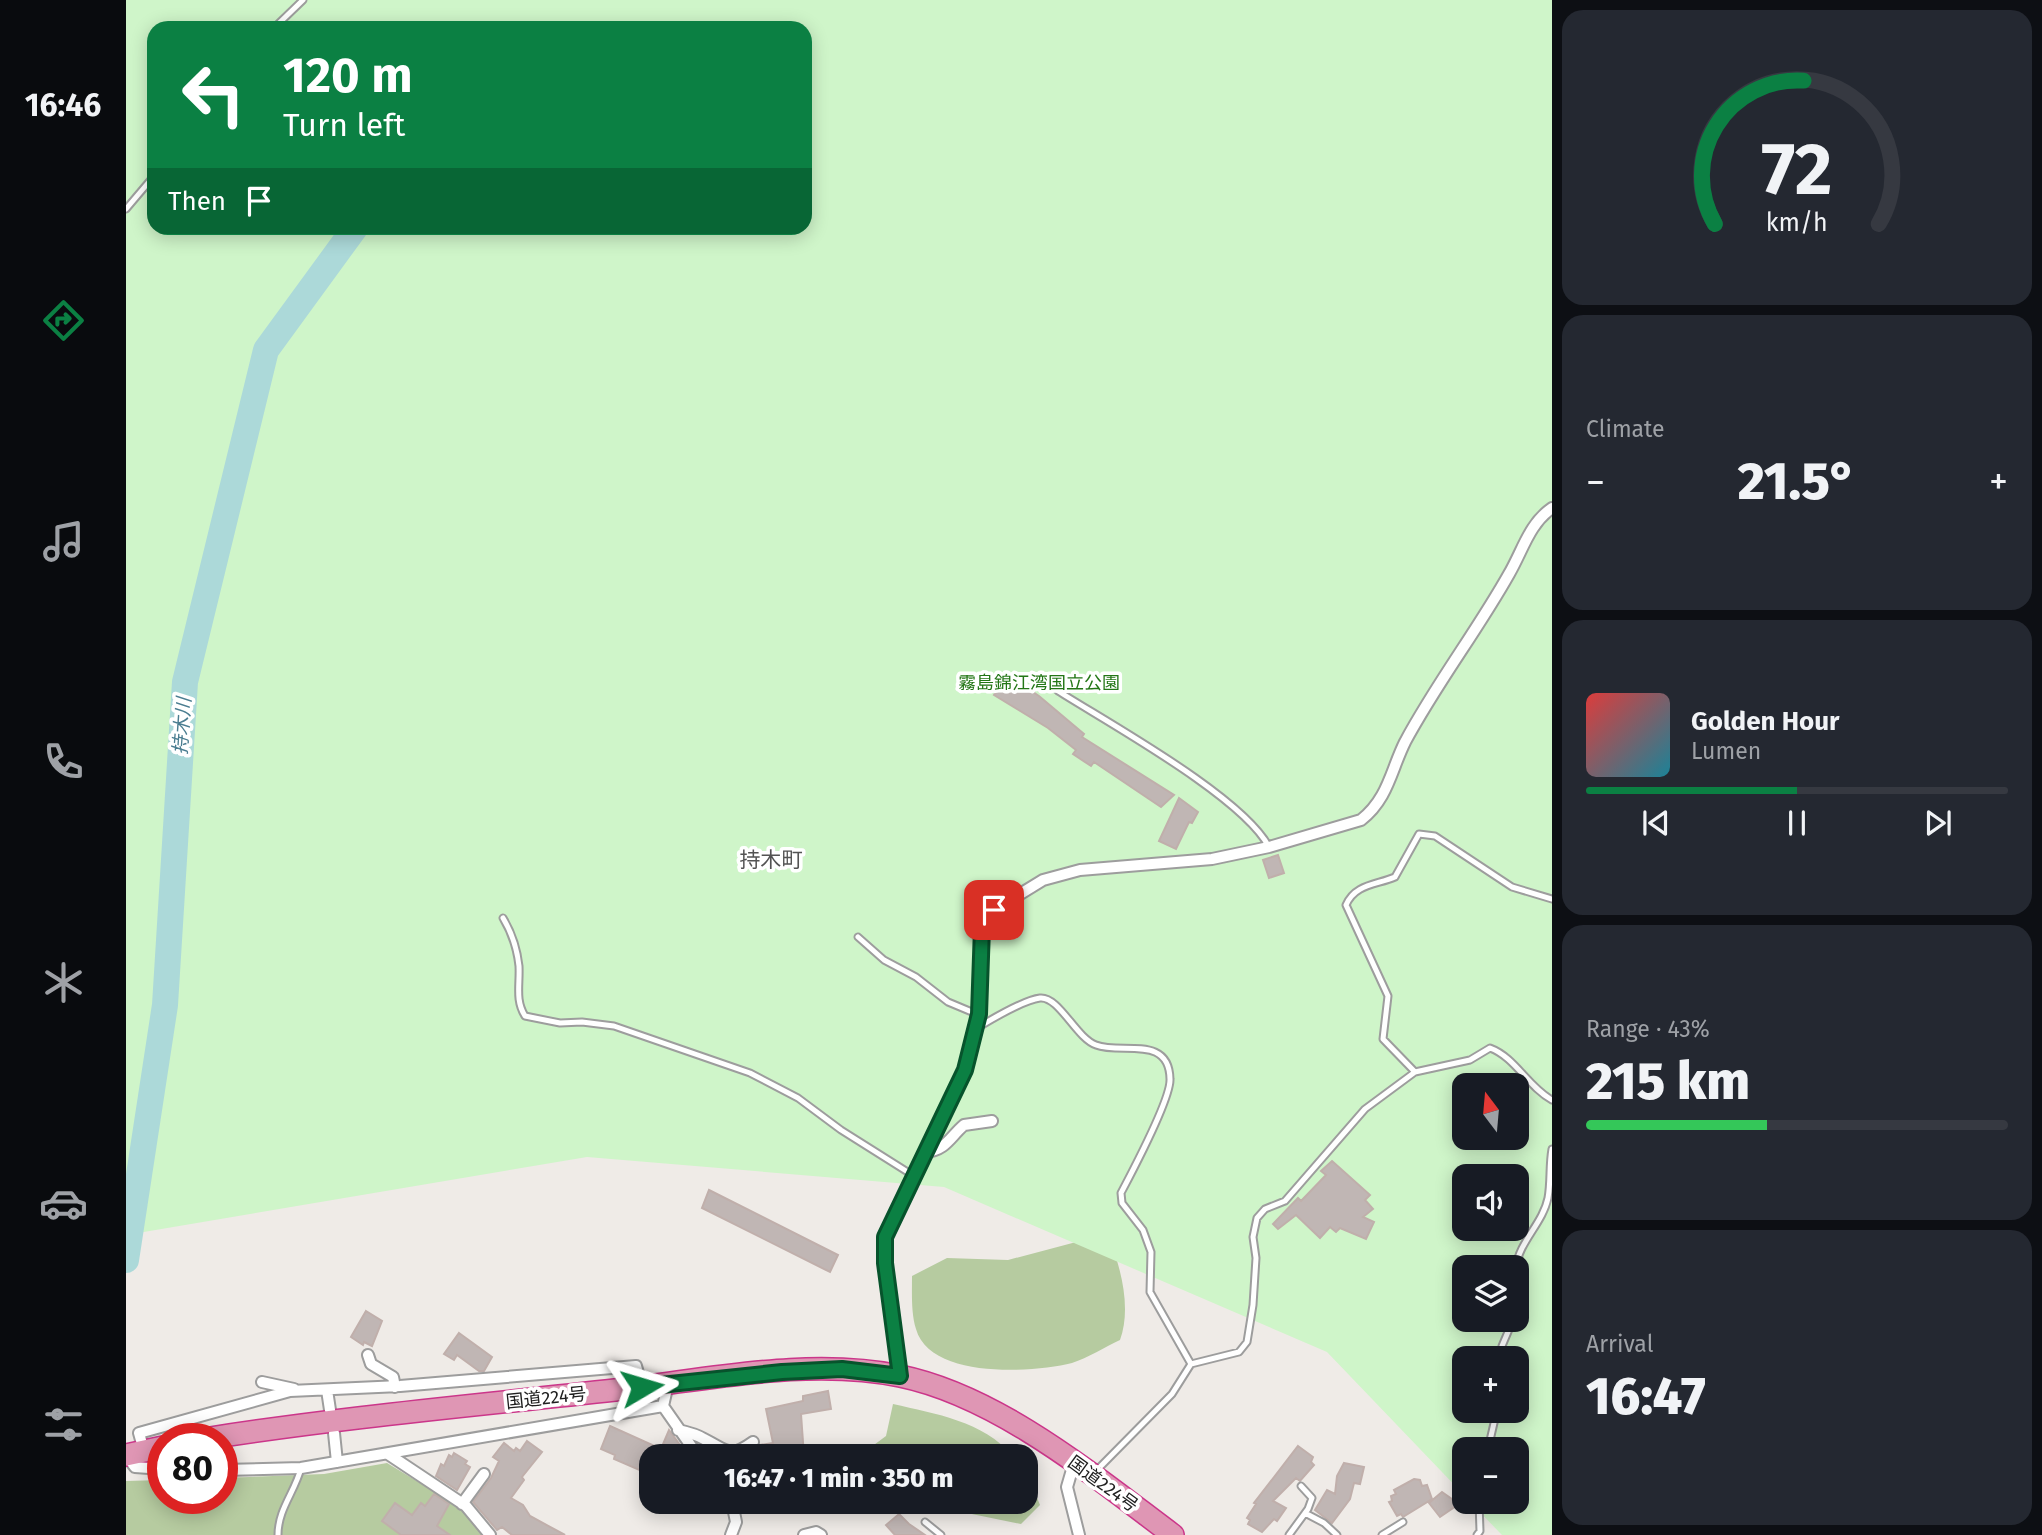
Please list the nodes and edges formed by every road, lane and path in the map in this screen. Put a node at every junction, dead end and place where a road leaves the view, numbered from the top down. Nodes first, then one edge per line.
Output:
1 (303, 0) edge
2 (281, 21) edge
3 (147, 184) edge
4 (126, 209) edge
5 (1552, 508) edge
6 (1058, 691) dead end
7 (1269, 847) junction
8 (1552, 898) edge
9 (503, 918) dead end
10 (858, 937) dead end
11 (979, 1014) junction
12 (975, 1029) junction
13 (1415, 1072) junction
14 (1552, 1100) edge
15 (992, 1121) dead end
16 (1552, 1149) edge
17 (926, 1152) junction
18 (914, 1176) junction
19 (1518, 1255) edge
20 (368, 1355) dead end
21 (1191, 1364) junction
22 (900, 1376) junction
23 (262, 1382) dead end
24 (668, 1384) junction
25 (395, 1387) junction
26 (642, 1387) junction
27 (327, 1390) junction
28 (300, 1391) junction
29 (663, 1406) junction
30 (330, 1410) dead end
31 (678, 1430) junction
32 (334, 1433) dead end
33 (238, 1434) edge
34 (753, 1442) dead end
35 (689, 1444) edge
36 (140, 1452) edge
37 (388, 1454) junction
38 (337, 1462) junction
39 (1074, 1463) junction
40 (147, 1468) edge
41 (300, 1468) junction
42 (238, 1470) edge
43 (484, 1474) dead end
44 (1092, 1476) junction
45 (1301, 1486) dead end
46 (463, 1504) junction
47 (1305, 1513) junction
48 (734, 1514) edge
49 (1479, 1514) edge
50 (925, 1522) dead end
51 (1403, 1522) dead end
52 (278, 1535) edge
53 (490, 1535) edge
54 (732, 1535) edge
55 (804, 1535) edge
56 (821, 1535) edge
57 (941, 1535) edge
58 (1079, 1535) edge
59 (1173, 1535) edge
60 (1289, 1535) edge
61 (1337, 1535) edge
62 (1382, 1535) edge
63 (1478, 1535) edge

1 - 2 lane
3 - 4 lane
5 - 7 street
6 - 7 lane
7 - 11 street
8 - 13 lane
9 - 18 lane
10 - 11 lane
11 - 12 street
12 - 17 street
12 - 21 lane
13 - 14 lane
13 - 21 lane
15 - 17 street
16 - 19 lane
17 - 18 street
18 - 22 street
20 - 25 street
21 - 44 lane
22 - 24 highway, 国道224号
22 - 39 highway, 国道224号
23 - 28 street
24 - 26 highway, 国道224号
24 - 29 street
25 - 26 street
25 - 27 street
26 - 33 highway, 国道224号
27 - 28 street
27 - 30 street
28 - 36 street
29 - 31 street
29 - 37 street
31 - 34 street
31 - 35 street
32 - 38 street
36 - 40 street
37 - 38 street
37 - 46 street
38 - 41 street
39 - 44 highway, 国道224号
39 - 58 street
41 - 42 street
41 - 52 lane
43 - 46 street
44 - 59 highway, 国道224号
45 - 47 lane
46 - 53 street
47 - 60 lane
47 - 61 lane
48 - 54 street
49 - 63 lane
50 - 57 lane
51 - 62 lane
55 - 56 street

